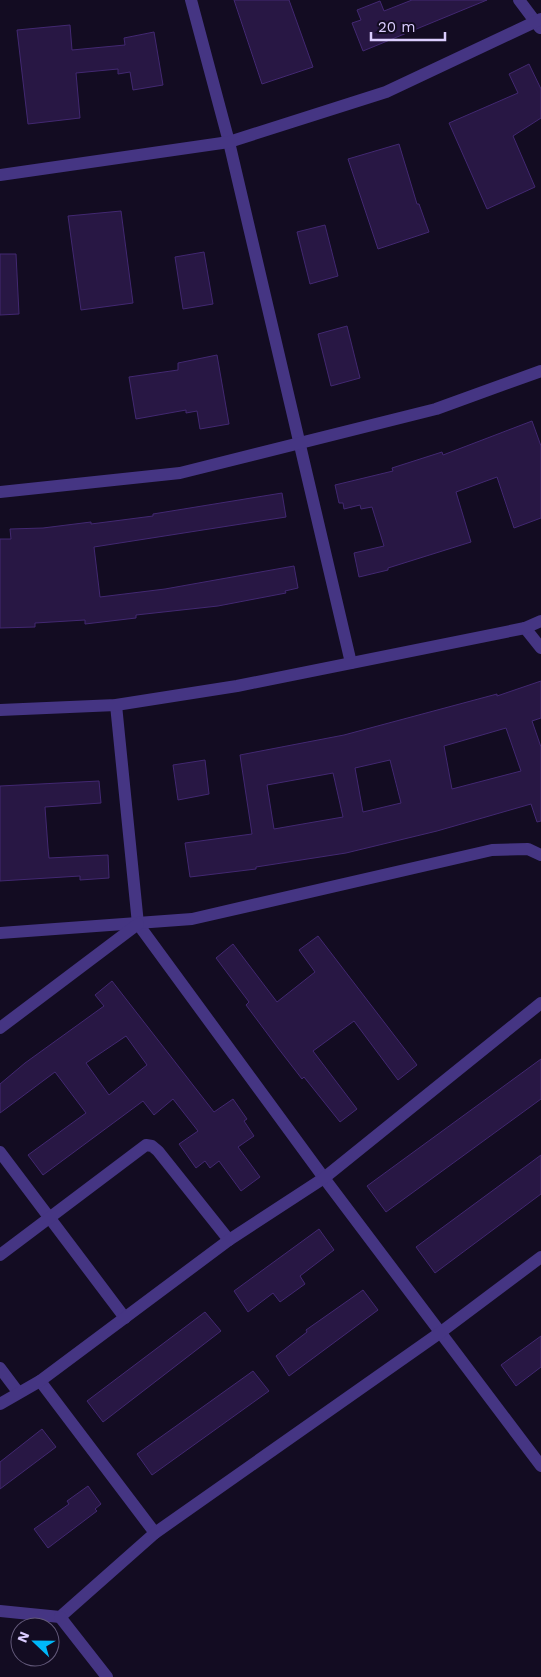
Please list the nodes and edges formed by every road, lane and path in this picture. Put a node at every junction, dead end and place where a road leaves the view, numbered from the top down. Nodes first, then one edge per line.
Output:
1 (191, 0) edge
2 (519, 0) edge
3 (539, 23) edge
4 (229, 142) junction
5 (0, 175) edge
6 (541, 371) edge
7 (301, 442) junction
8 (0, 492) edge
9 (541, 621) edge
10 (525, 628) junction
11 (541, 648) edge
12 (351, 663) junction
13 (116, 705) junction
14 (0, 710) edge
15 (541, 855) edge
16 (138, 924) junction
17 (0, 934) edge
18 (541, 1003) edge
19 (0, 1028) edge
20 (0, 1152) edge
21 (324, 1178) junction
22 (50, 1217) junction
23 (229, 1240) junction
24 (0, 1255) edge
25 (541, 1257) edge
26 (125, 1318) junction
27 (441, 1332) junction
28 (0, 1368) edge
29 (40, 1381) junction
30 (18, 1392) junction
31 (0, 1404) edge
32 (541, 1466) edge
33 (155, 1533) junction
34 (0, 1611) edge
35 (60, 1616) junction
36 (107, 1677) edge

1 - 4 street
2 - 3 street
3 - 4 street
4 - 5 street
4 - 7 street
6 - 7 street
7 - 8 street
7 - 12 street
9 - 10 street
10 - 11 street
10 - 12 street
12 - 13 street
13 - 14 street
13 - 16 street
15 - 16 street
16 - 17 street
16 - 19 street
16 - 21 street
18 - 21 street
20 - 22 street
21 - 23 street
21 - 27 street
22 - 23 street
22 - 24 street
22 - 26 street
23 - 26 street
25 - 27 street
26 - 29 street
27 - 32 street
27 - 33 street
28 - 30 street
29 - 30 street
29 - 33 street
30 - 31 street
33 - 35 street
34 - 35 street
35 - 36 street

